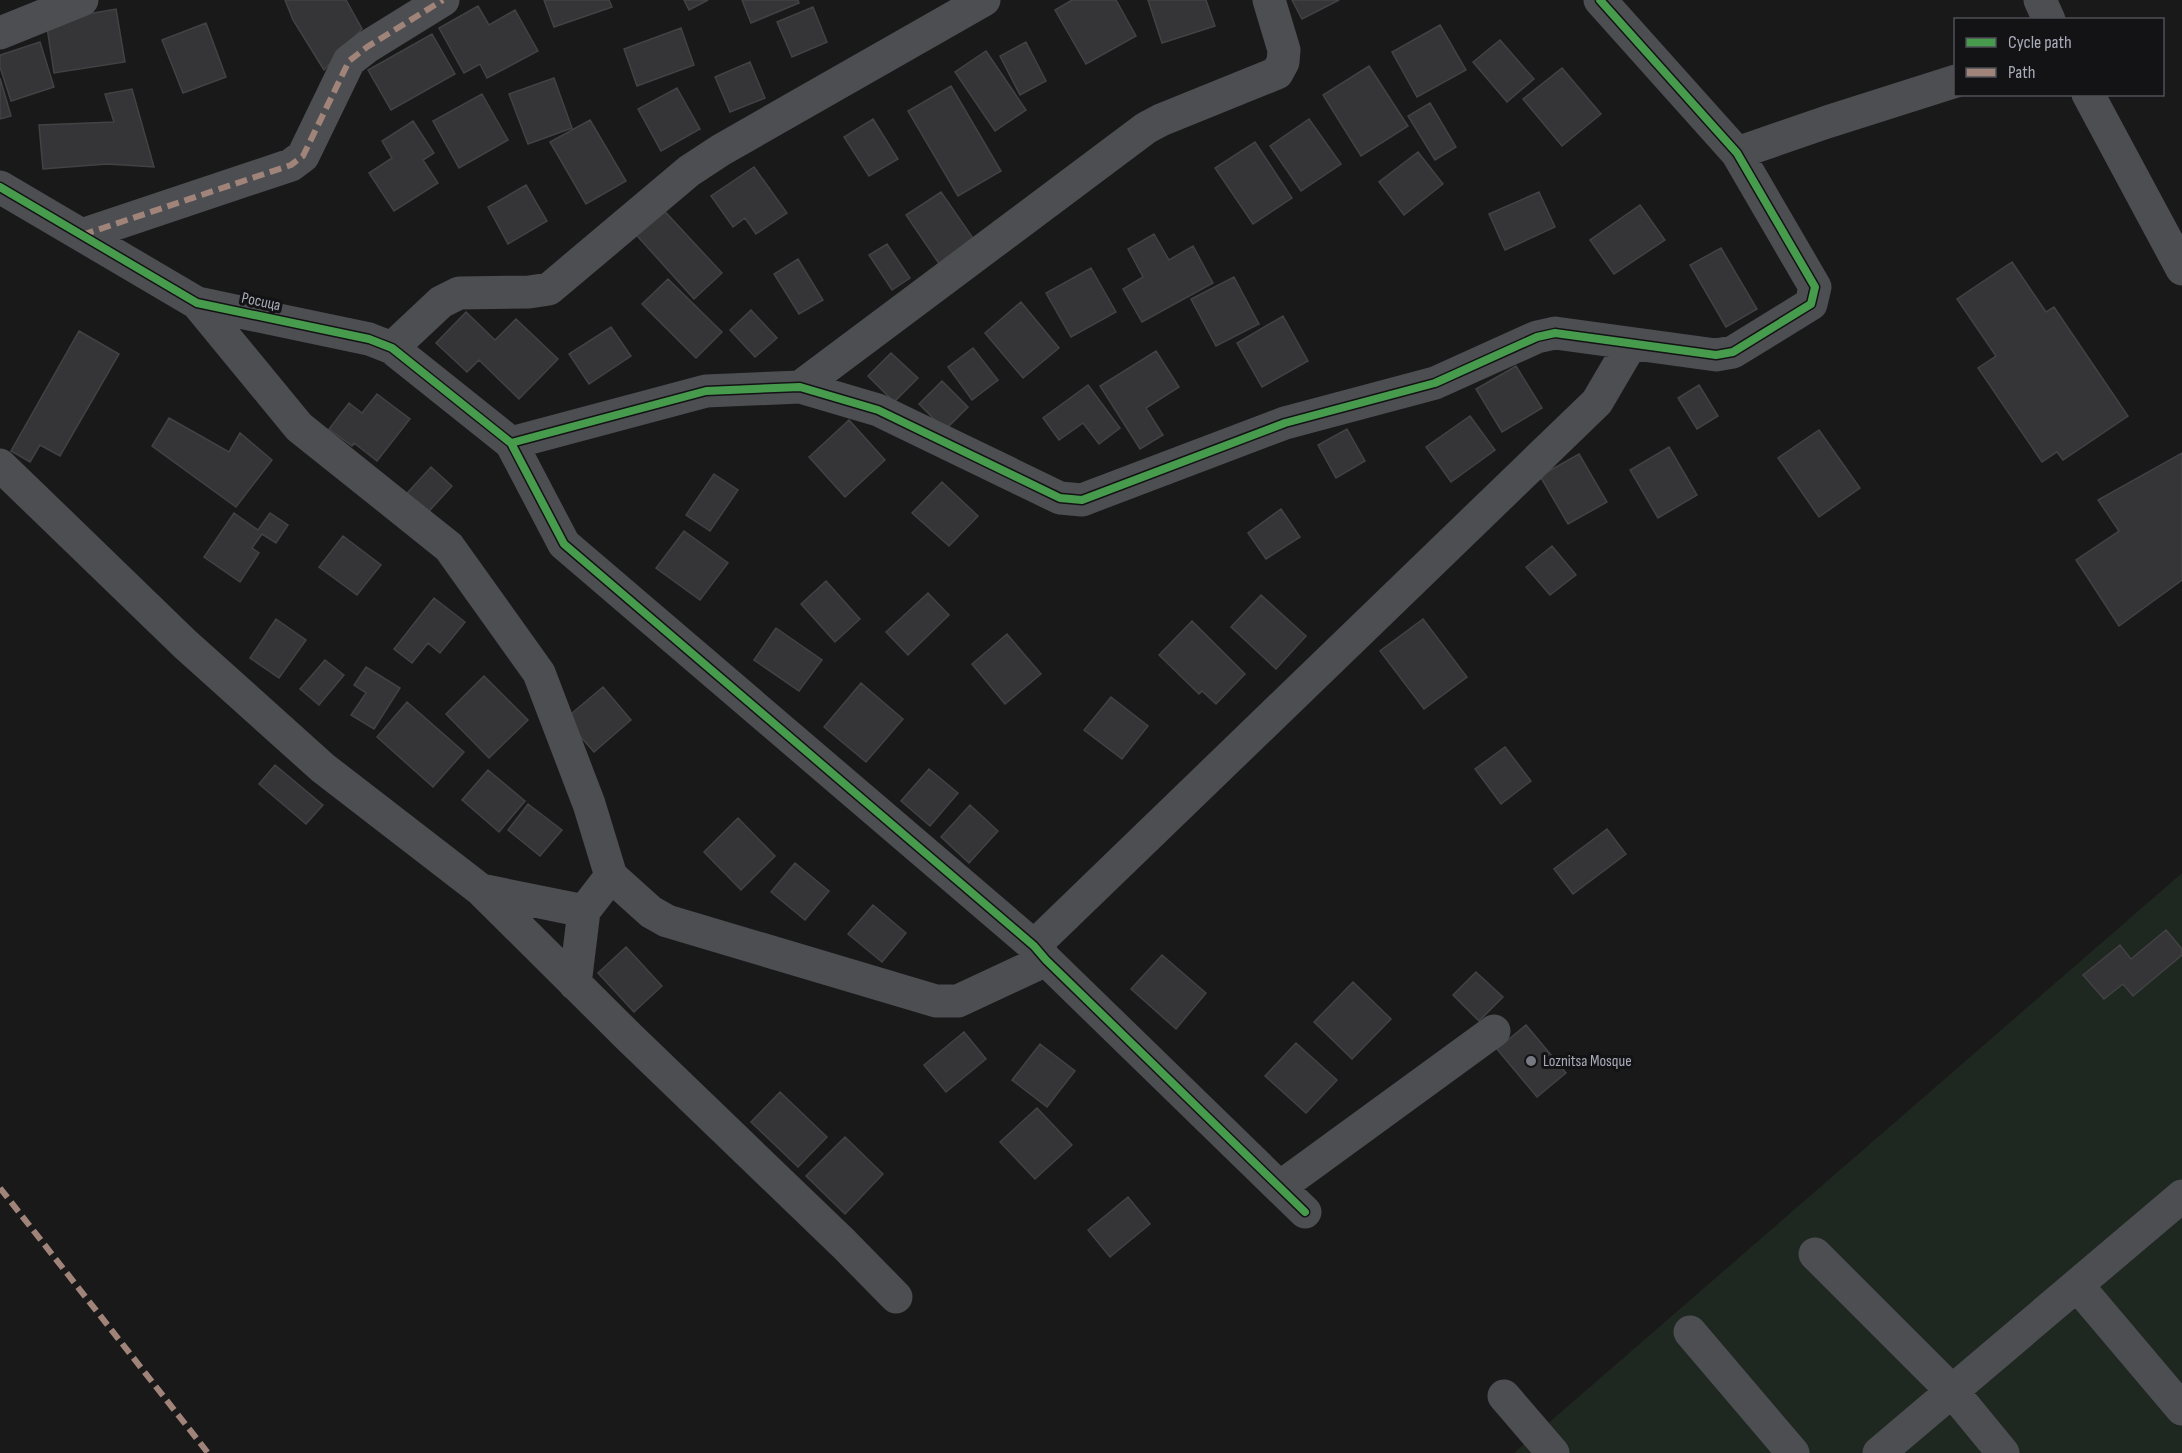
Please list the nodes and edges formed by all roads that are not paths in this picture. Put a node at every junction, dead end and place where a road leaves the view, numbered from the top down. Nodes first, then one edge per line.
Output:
1 (82, 0) edge
2 (443, 0) edge
3 (984, 0) edge
4 (1269, 0) edge
5 (1600, 0) edge
6 (2040, 0) edge
7 (2048, 18) edge
8 (0, 33) edge
9 (1954, 82) edge
10 (2089, 96) edge
11 (1737, 153) junction
12 (0, 187) edge
13 (82, 235) junction
14 (2182, 269) edge
15 (197, 303) junction
16 (1631, 344) junction
17 (392, 348) junction
18 (800, 387) junction
19 (512, 443) junction
20 (0, 465) edge
21 (611, 876) junction
22 (481, 890) junction
23 (584, 911) junction
24 (1040, 952) junction
25 (575, 984) junction
26 (1494, 1031) dead end
27 (1280, 1187) junction
28 (2182, 1196) edge
29 (1305, 1212) dead end
30 (1815, 1254) dead end
31 (2077, 1285) junction
32 (896, 1297) dead end
33 (1690, 1332) dead end
34 (1952, 1391) junction
35 (1504, 1396) dead end
36 (2182, 1409) edge
37 (1553, 1453) edge
38 (1793, 1453) edge
39 (1879, 1453) edge
40 (2003, 1453) edge

1 - 8 street
2 - 13 street
3 - 17 street
4 - 18 street
5 - 11 street
6 - 7 street
9 - 11 street
10 - 14 street
11 - 16 street
12 - 13 street, Росица
13 - 15 street, Росица
15 - 17 street, Росица
15 - 21 street
16 - 18 street
16 - 24 street
17 - 19 street, Росица
18 - 19 street
19 - 24 street
20 - 22 street
21 - 23 street
21 - 24 street
22 - 23 street
22 - 25 street
23 - 25 street
24 - 27 street
25 - 32 street
26 - 27 street
27 - 29 street
28 - 31 street
30 - 34 street
31 - 34 street
31 - 36 street
33 - 38 street
34 - 39 street
34 - 40 street
35 - 37 street

